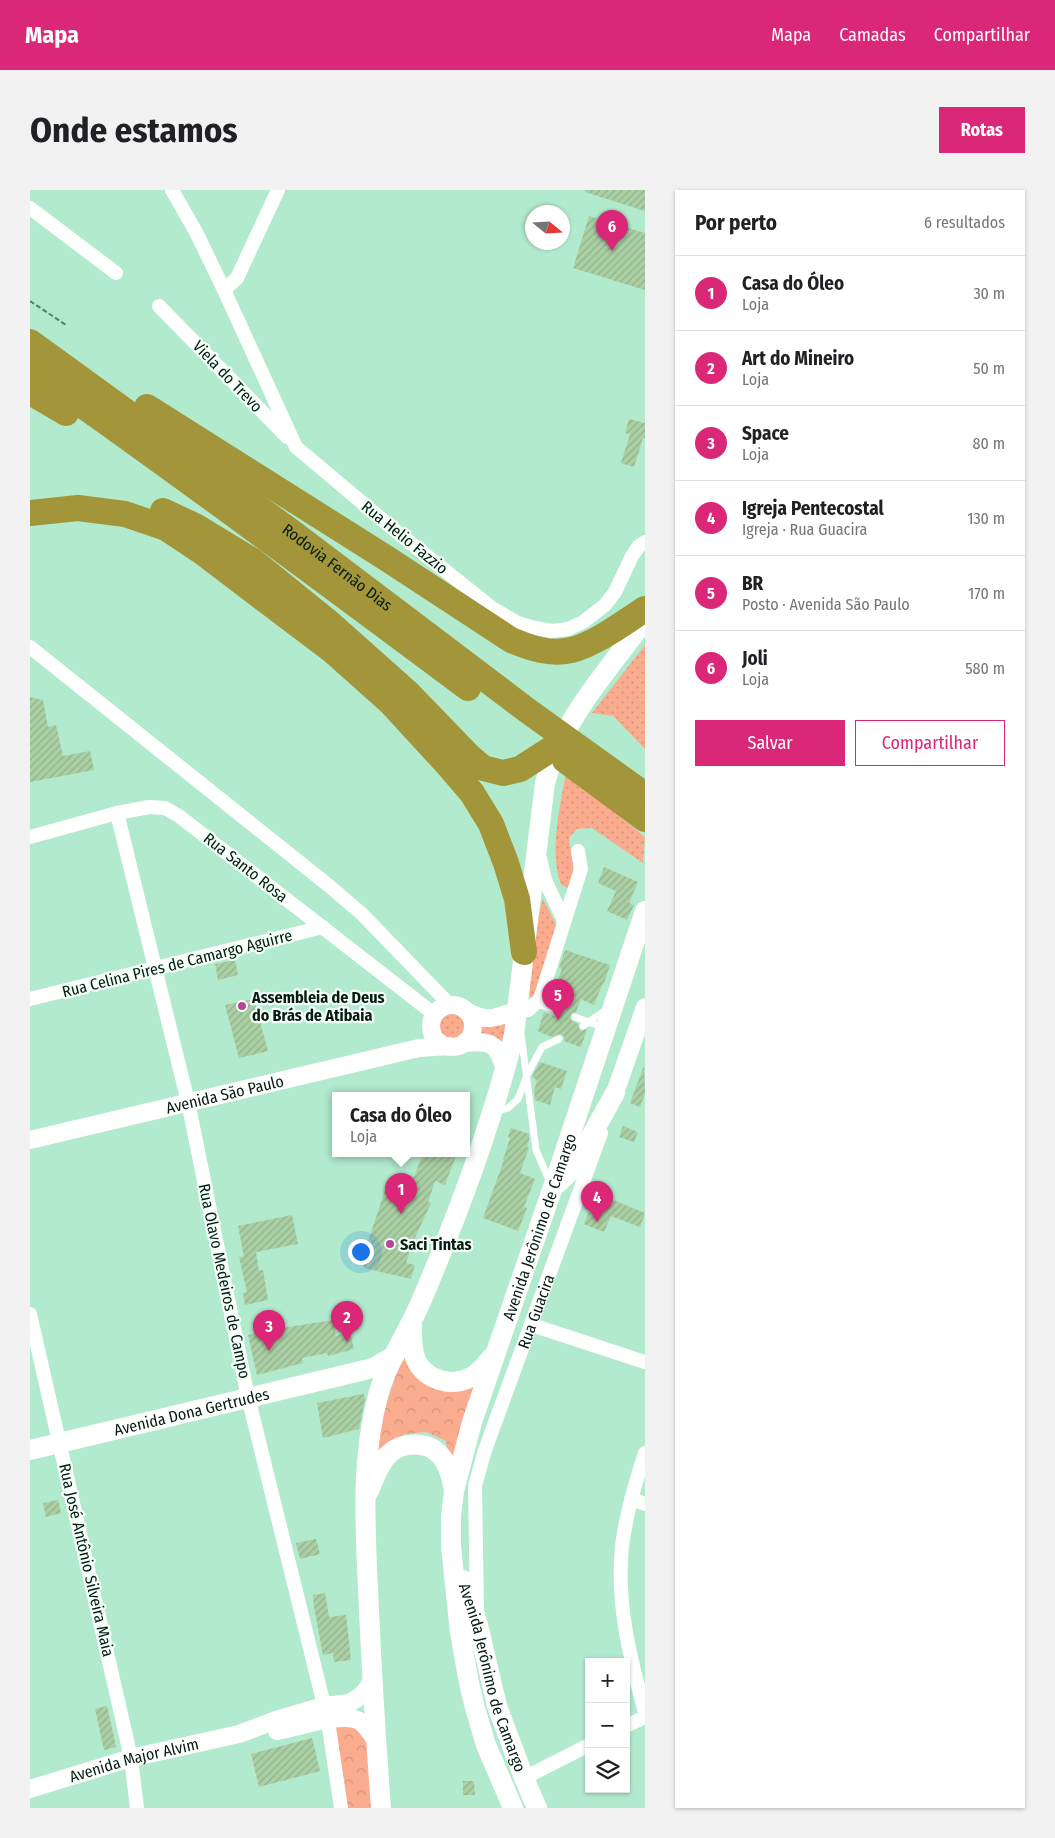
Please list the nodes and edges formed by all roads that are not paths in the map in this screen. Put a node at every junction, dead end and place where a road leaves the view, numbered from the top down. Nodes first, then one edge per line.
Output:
1 (172, 190) edge
2 (278, 190) edge
3 (30, 208) edge
4 (116, 273) dead end
5 (224, 290) junction
6 (159, 306) dead end
7 (30, 337) edge
8 (30, 342) edge
9 (30, 368) edge
10 (30, 392) edge
11 (296, 447) junction
12 (30, 498) edge
13 (30, 513) edge
14 (645, 542) edge
15 (293, 557) junction
16 (645, 609) edge
17 (645, 620) edge
18 (30, 647) edge
19 (522, 717) junction
20 (558, 744) junction
21 (585, 763) junction
22 (645, 795) edge
23 (117, 814) junction
24 (645, 819) edge
25 (30, 837) edge
26 (538, 850) junction
27 (578, 851) dead end
28 (645, 911) edge
29 (564, 922) junction
30 (323, 927) junction
31 (524, 952) junction
32 (156, 968) junction
33 (30, 999) edge
34 (537, 1004) junction
35 (450, 1005) junction
36 (645, 1007) edge
37 (556, 1010) dead end
38 (468, 1012) junction
39 (517, 1012) junction
40 (575, 1017) dead end
41 (432, 1021) junction
42 (598, 1025) junction
43 (583, 1026) dead end
44 (559, 1039) dead end
45 (457, 1044) junction
46 (418, 1048) junction
47 (505, 1071) junction
48 (527, 1075) junction
49 (616, 1092) junction
50 (188, 1102) junction
51 (492, 1112) junction
52 (30, 1140) edge
53 (553, 1188) junction
54 (30, 1314) edge
55 (412, 1321) junction
56 (532, 1325) junction
57 (495, 1352) junction
58 (395, 1355) junction
59 (645, 1362) edge
60 (354, 1378) junction
61 (250, 1403) junction
62 (376, 1408) junction
63 (62, 1448) junction
64 (30, 1450) edge
65 (645, 1453) edge
66 (30, 1459) edge
67 (454, 1491) junction
68 (631, 1500) junction
69 (364, 1503) junction
70 (645, 1504) edge
71 (451, 1546) junction
72 (478, 1625) junction
73 (372, 1682) junction
74 (645, 1712) edge
75 (326, 1713) junction
76 (645, 1717) edge
77 (630, 1724) edge
78 (376, 1740) junction
79 (585, 1748) edge
80 (131, 1758) junction
81 (524, 1778) junction
82 (30, 1789) edge
83 (137, 1808) edge
84 (341, 1808) edge
85 (381, 1808) edge
86 (513, 1808) edge
87 (537, 1808) edge

1 - 5 street, Rua Helio Fazzio
2 - 5 street
3 - 4 street
5 - 11 street, Rua Helio Fazzio
6 - 11 street, Viela do Trevo
7 - 16 highway
8 - 19 highway, Rodovia Fernão Dias
9 - 15 highway, Rodovia Fernão Dias
10 - 15 highway
11 - 14 street, Rua Helio Fazzio
12 - 20 highway
13 - 31 highway
15 - 19 highway, Rodovia Fernão Dias
17 - 20 main road
18 - 35 street
19 - 21 highway, Rodovia Fernão Dias
20 - 26 main road
21 - 22 highway, Rodovia Fernão Dias
21 - 24 highway, Rodovia Fernão Dias
23 - 25 street, Rua Santo Rosa
23 - 30 street, Rua Santo Rosa
23 - 32 street, Rua Olavo Medeiros de Campo
26 - 29 street
26 - 31 main road
27 - 29 street
28 - 42 main road, Avenida Jerônimo de Camargo
29 - 34 street
30 - 32 street, Rua Celina Pires de Camargo Aguirre
30 - 41 street, Rua Santo Rosa
31 - 39 main road
32 - 33 street, Rua Celina Pires de Camargo Aguirre
32 - 50 street, Rua Olavo Medeiros de Campo
34 - 37 lane
34 - 39 street
35 - 38 street
35 - 41 street
36 - 49 street, Rua Guacira
38 - 39 street
38 - 45 street
39 - 47 main road
39 - 48 lane
40 - 42 lane
41 - 45 street
41 - 46 street
42 - 43 lane
42 - 53 main road, Avenida Jerônimo de Camargo
44 - 48 lane
45 - 46 street, Avenida São Paulo
45 - 47 street, Avenida São Paulo
46 - 50 street, Avenida São Paulo
47 - 51 main road
48 - 51 lane
48 - 53 lane
49 - 53 main road
49 - 56 street, Rua Guacira
50 - 52 street, Avenida São Paulo
50 - 61 street, Rua Olavo Medeiros de Campo
51 - 55 main road
53 - 57 main road, Avenida Jerônimo de Camargo
54 - 63 street, Rua José Antônio Silveira Maia
55 - 57 main road
55 - 58 main road
56 - 59 street
56 - 72 street, Rua Guacira
57 - 67 main road, Avenida Jerônimo de Camargo
58 - 60 main road, Avenida Dona Gertrudes
58 - 62 main road
60 - 61 main road, Avenida Dona Gertrudes
60 - 62 main road
61 - 63 main road, Avenida Dona Gertrudes
61 - 75 street, Rua Olavo Medeiros de Campo
62 - 69 main road
63 - 64 main road, Avenida Dona Gertrudes
63 - 66 main road, Avenida Dona Gertrudes
63 - 80 street, Rua José Antônio Silveira Maia
65 - 68 street
67 - 69 main road
67 - 71 main road, Avenida Jerônimo de Camargo
68 - 70 street
68 - 74 street
69 - 73 main road
71 - 72 main road, Avenida Jerônimo de Camargo
71 - 86 main road, Avenida Jerônimo de Camargo
72 - 81 main road, Avenida Jerônimo de Camargo
73 - 75 street, Avenida Major Alvim
73 - 78 main road
75 - 78 street, Avenida Major Alvim
75 - 80 street, Avenida Major Alvim
75 - 84 street, Rua Olavo Medeiros de Campo
76 - 77 street
78 - 85 main road
79 - 81 street
80 - 82 street, Avenida Major Alvim
80 - 83 street, Rua José Antônio Silveira Maia
81 - 87 main road, Avenida Jerônimo de Camargo

